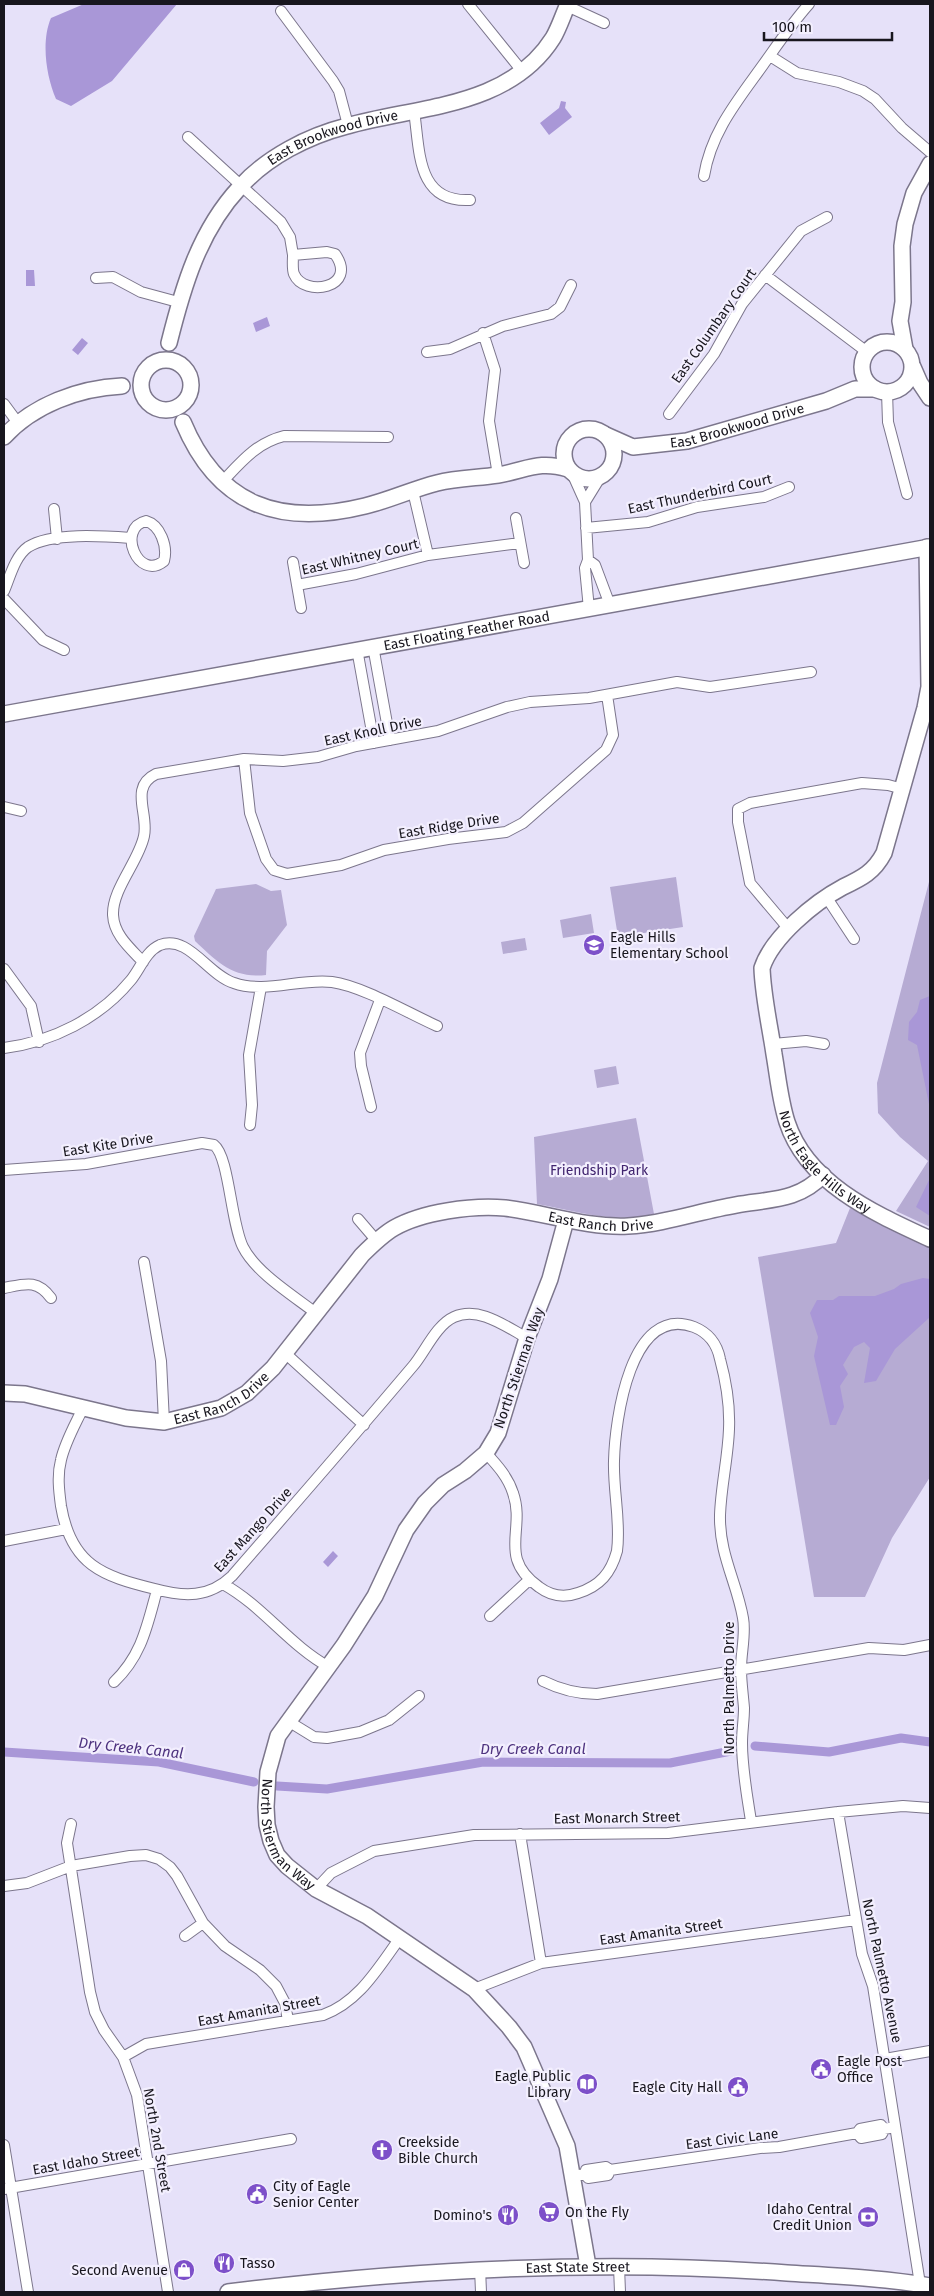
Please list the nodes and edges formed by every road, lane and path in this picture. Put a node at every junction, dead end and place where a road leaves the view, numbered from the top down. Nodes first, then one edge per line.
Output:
1 (468, 4) edge
2 (809, 4) edge
3 (568, 5) edge
4 (281, 11) dead end
5 (604, 23) dead end
6 (770, 56) junction
7 (522, 71) junction
8 (414, 111) junction
9 (348, 125) junction
10 (188, 137) dead end
11 (930, 152) edge
12 (930, 164) edge
13 (704, 176) dead end
14 (240, 186) junction
15 (470, 200) dead end
16 (827, 217) dead end
17 (293, 255) junction
18 (765, 276) junction
19 (96, 278) dead end
20 (571, 285) dead end
21 (178, 302) junction
22 (900, 320) junction
23 (483, 333) junction
24 (880, 342) junction
25 (169, 344) junction
26 (905, 349) junction
27 (427, 352) dead end
28 (867, 352) junction
29 (154, 363) junction
30 (178, 363) junction
31 (913, 367) junction
32 (862, 368) junction
33 (142, 376) junction
34 (122, 386) junction
35 (886, 391) junction
36 (840, 395) junction
37 (929, 397) edge
38 (145, 399) junction
39 (186, 399) junction
40 (4, 404) edge
41 (165, 410) junction
42 (668, 414) dead end
43 (183, 422) junction
44 (18, 423) junction
45 (606, 435) junction
46 (4, 437) edge
47 (388, 437) dead end
48 (633, 446) junction
49 (564, 447) junction
50 (545, 464) junction
51 (570, 471) junction
52 (606, 471) junction
53 (498, 474) junction
54 (222, 482) junction
55 (790, 487) dead end
56 (413, 491) junction
57 (907, 494) dead end
58 (585, 502) junction
59 (54, 509) dead end
60 (516, 518) dead end
61 (586, 528) junction
62 (131, 538) junction
63 (56, 539) junction
64 (520, 543) junction
65 (928, 547) edge
66 (428, 554) junction
67 (588, 560) junction
68 (293, 562) dead end
69 (524, 563) dead end
70 (297, 585) junction
71 (4, 591) edge
72 (4, 599) edge
73 (610, 605) junction
74 (301, 608) dead end
75 (588, 609) junction
76 (373, 646) junction
77 (357, 649) junction
78 (64, 650) dead end
79 (811, 672) dead end
80 (607, 695) junction
81 (4, 714) edge
82 (390, 740) junction
83 (374, 743) junction
84 (244, 759) junction
85 (903, 789) junction
86 (4, 807) edge
87 (21, 811) dead end
88 (827, 898) junction
89 (788, 928) junction
90 (854, 939) dead end
91 (143, 962) junction
92 (4, 969) edge
93 (261, 986) junction
94 (380, 1000) junction
95 (437, 1026) dead end
96 (39, 1042) junction
97 (773, 1044) junction
98 (824, 1044) dead end
99 (4, 1048) edge
100 (371, 1107) dead end
101 (250, 1125) dead end
102 (4, 1170) edge
103 (823, 1175) junction
104 (358, 1219) dead end
105 (566, 1220) junction
106 (930, 1239) edge
107 (376, 1240) junction
108 (144, 1262) dead end
109 (4, 1288) edge
110 (51, 1298) dead end
111 (317, 1314) junction
112 (527, 1338) junction
113 (285, 1353) junction
114 (4, 1393) edge
115 (82, 1408) junction
116 (164, 1422) junction
117 (364, 1425) junction
118 (486, 1453) junction
119 (66, 1529) junction
120 (4, 1541) edge
121 (528, 1580) junction
122 (224, 1584) junction
123 (157, 1590) junction
124 (490, 1616) dead end
125 (930, 1645) edge
126 (328, 1667) junction
127 (741, 1669) junction
128 (543, 1681) dead end
129 (114, 1682) dead end
130 (419, 1696) dead end
131 (288, 1721) junction
132 (930, 1808) edge
133 (838, 1812) junction
134 (751, 1821) junction
135 (71, 1824) dead end
136 (520, 1834) junction
137 (71, 1866) junction
138 (4, 1886) edge
139 (316, 1889) junction
140 (856, 1920) junction
141 (203, 1923) junction
142 (184, 1936) dead end
143 (400, 1938) junction
144 (541, 1963) junction
145 (474, 1989) junction
146 (288, 2021) junction
147 (930, 2051) edge
148 (123, 2057) junction
149 (885, 2059) junction
150 (895, 2127) junction
151 (292, 2139) dead end
152 (4, 2145) edge
153 (147, 2164) junction
154 (580, 2175) junction
155 (7, 2188) edge
156 (588, 2266) junction
157 (619, 2266) junction
158 (480, 2268) junction
159 (925, 2285) edge
160 (28, 2292) edge
161 (168, 2292) edge
162 (228, 2292) edge
163 (481, 2292) edge
164 (620, 2292) edge

1 - 7 street
2 - 6 street
3 - 5 street, East Brookwood Drive
3 - 7 street, East Brookwood Drive
4 - 9 street
6 - 11 street
6 - 13 street
7 - 8 street, East Brookwood Drive
8 - 9 street, East Brookwood Drive
8 - 15 street
9 - 14 street, East Brookwood Drive
10 - 14 street
12 - 22 street
14 - 17 street
14 - 21 street, East Brookwood Drive
16 - 18 street, East Columbary Court
17 - 17 street
18 - 28 street
18 - 42 street, East Columbary Court
19 - 21 street
20 - 23 street
21 - 25 street, East Brookwood Drive
22 - 24 street
22 - 26 street
23 - 27 street
23 - 53 street
24 - 26 street
24 - 28 street
25 - 29 street, East Brookwood Drive
25 - 30 street
26 - 31 street
28 - 32 street
29 - 30 street
29 - 33 street
30 - 39 street
31 - 35 street
31 - 37 street
32 - 35 street
32 - 36 street, East Brookwood Drive
33 - 34 street
33 - 38 street
34 - 38 street
34 - 44 street
35 - 36 street, East Brookwood Drive
35 - 37 street, East Brookwood Drive
35 - 57 street
36 - 48 street, East Brookwood Drive
38 - 41 street
39 - 41 street
39 - 43 street
40 - 44 street
41 - 43 street
43 - 54 street
44 - 46 street
45 - 48 street, East Brookwood Drive
45 - 49 street
45 - 52 street
47 - 54 street
48 - 52 street
49 - 50 street
49 - 51 street
50 - 51 street
50 - 53 street
51 - 52 street
51 - 58 street
52 - 58 street
53 - 56 street
54 - 56 street
55 - 61 street, East Thunderbird Court
56 - 66 street, East Whitney Court
58 - 61 street
59 - 63 street
60 - 64 street
61 - 67 street
62 - 62 street
62 - 63 street
63 - 71 street
64 - 66 street, East Whitney Court
64 - 69 street
65 - 73 street, East Floating Feather Road
65 - 85 street, North Eagle Hills Way
66 - 70 street, East Whitney Court
67 - 73 street
67 - 75 street
68 - 70 street, East Whitney Court
70 - 74 street, East Whitney Court
72 - 78 street
73 - 75 street, East Floating Feather Road
75 - 76 street, East Floating Feather Road
76 - 77 street, East Floating Feather Road
76 - 82 street
77 - 81 street, East Floating Feather Road
77 - 83 street
79 - 80 street, East Knoll Drive
80 - 82 street, East Knoll Drive
80 - 84 street, East Ridge Drive
82 - 83 street, East Knoll Drive
83 - 84 street, East Knoll Drive
84 - 91 street, East Knoll Drive
85 - 88 street, North Eagle Hills Way
85 - 89 street
86 - 87 street
88 - 89 street, North Eagle Hills Way
88 - 90 street
89 - 97 street, North Eagle Hills Way
91 - 93 street
91 - 96 street
92 - 96 street
93 - 94 street
93 - 101 street
94 - 95 street
94 - 100 street
96 - 99 street
97 - 98 street
97 - 103 street, North Eagle Hills Way
102 - 111 street, East Kite Drive
103 - 105 street, East Ranch Drive
103 - 106 street, North Eagle Hills Way
104 - 107 street
105 - 107 street, East Ranch Drive
105 - 112 street, North Stierman Way
107 - 111 street, East Ranch Drive
108 - 116 street
109 - 110 street
111 - 113 street, East Ranch Drive
112 - 117 street, East Mango Drive
112 - 118 street, North Stierman Way
113 - 116 street, East Ranch Drive
113 - 117 street
114 - 115 street, East Ranch Drive
115 - 116 street, East Ranch Drive
115 - 119 street, East Mango Drive
117 - 122 street, East Mango Drive
118 - 121 street
118 - 126 street, North Stierman Way
119 - 120 street
119 - 123 street, East Mango Drive
121 - 124 street
121 - 127 street, North Palmetto Drive
122 - 123 street, East Mango Drive
122 - 126 street
123 - 129 street
125 - 127 street
126 - 131 street, North Stierman Way
127 - 128 street
127 - 134 street, North Palmetto Drive
130 - 131 street
131 - 139 street, North Stierman Way
132 - 133 street, East Monarch Street
133 - 134 street, East Monarch Street
133 - 140 street, North Palmetto Avenue
134 - 136 street, East Monarch Street
135 - 137 street, North 2nd Street
136 - 139 street, East Monarch Street
136 - 144 street
137 - 138 street
137 - 141 street
137 - 148 street, North 2nd Street
139 - 143 street, North Stierman Way
140 - 144 street, East Amanita Street
140 - 149 street, North Palmetto Avenue
141 - 142 street
141 - 146 street
143 - 145 street, North Stierman Way
143 - 146 street, East Amanita Street
144 - 145 street, East Amanita Street
145 - 154 street, North Stierman Way
146 - 148 street, East Amanita Street
147 - 149 street
148 - 153 street, North 2nd Street
149 - 150 street, North Palmetto Avenue
150 - 154 street, East Civic Lane
150 - 159 street, North Palmetto Avenue
151 - 153 street, East Idaho Street
152 - 155 street
153 - 155 street, East Idaho Street
153 - 161 street, North 2nd Street
154 - 156 street, North Stierman Way
155 - 160 street
156 - 157 street, East State Street
156 - 158 street, East State Street
157 - 159 street, East State Street
157 - 164 street
158 - 162 street, East State Street
158 - 163 street

